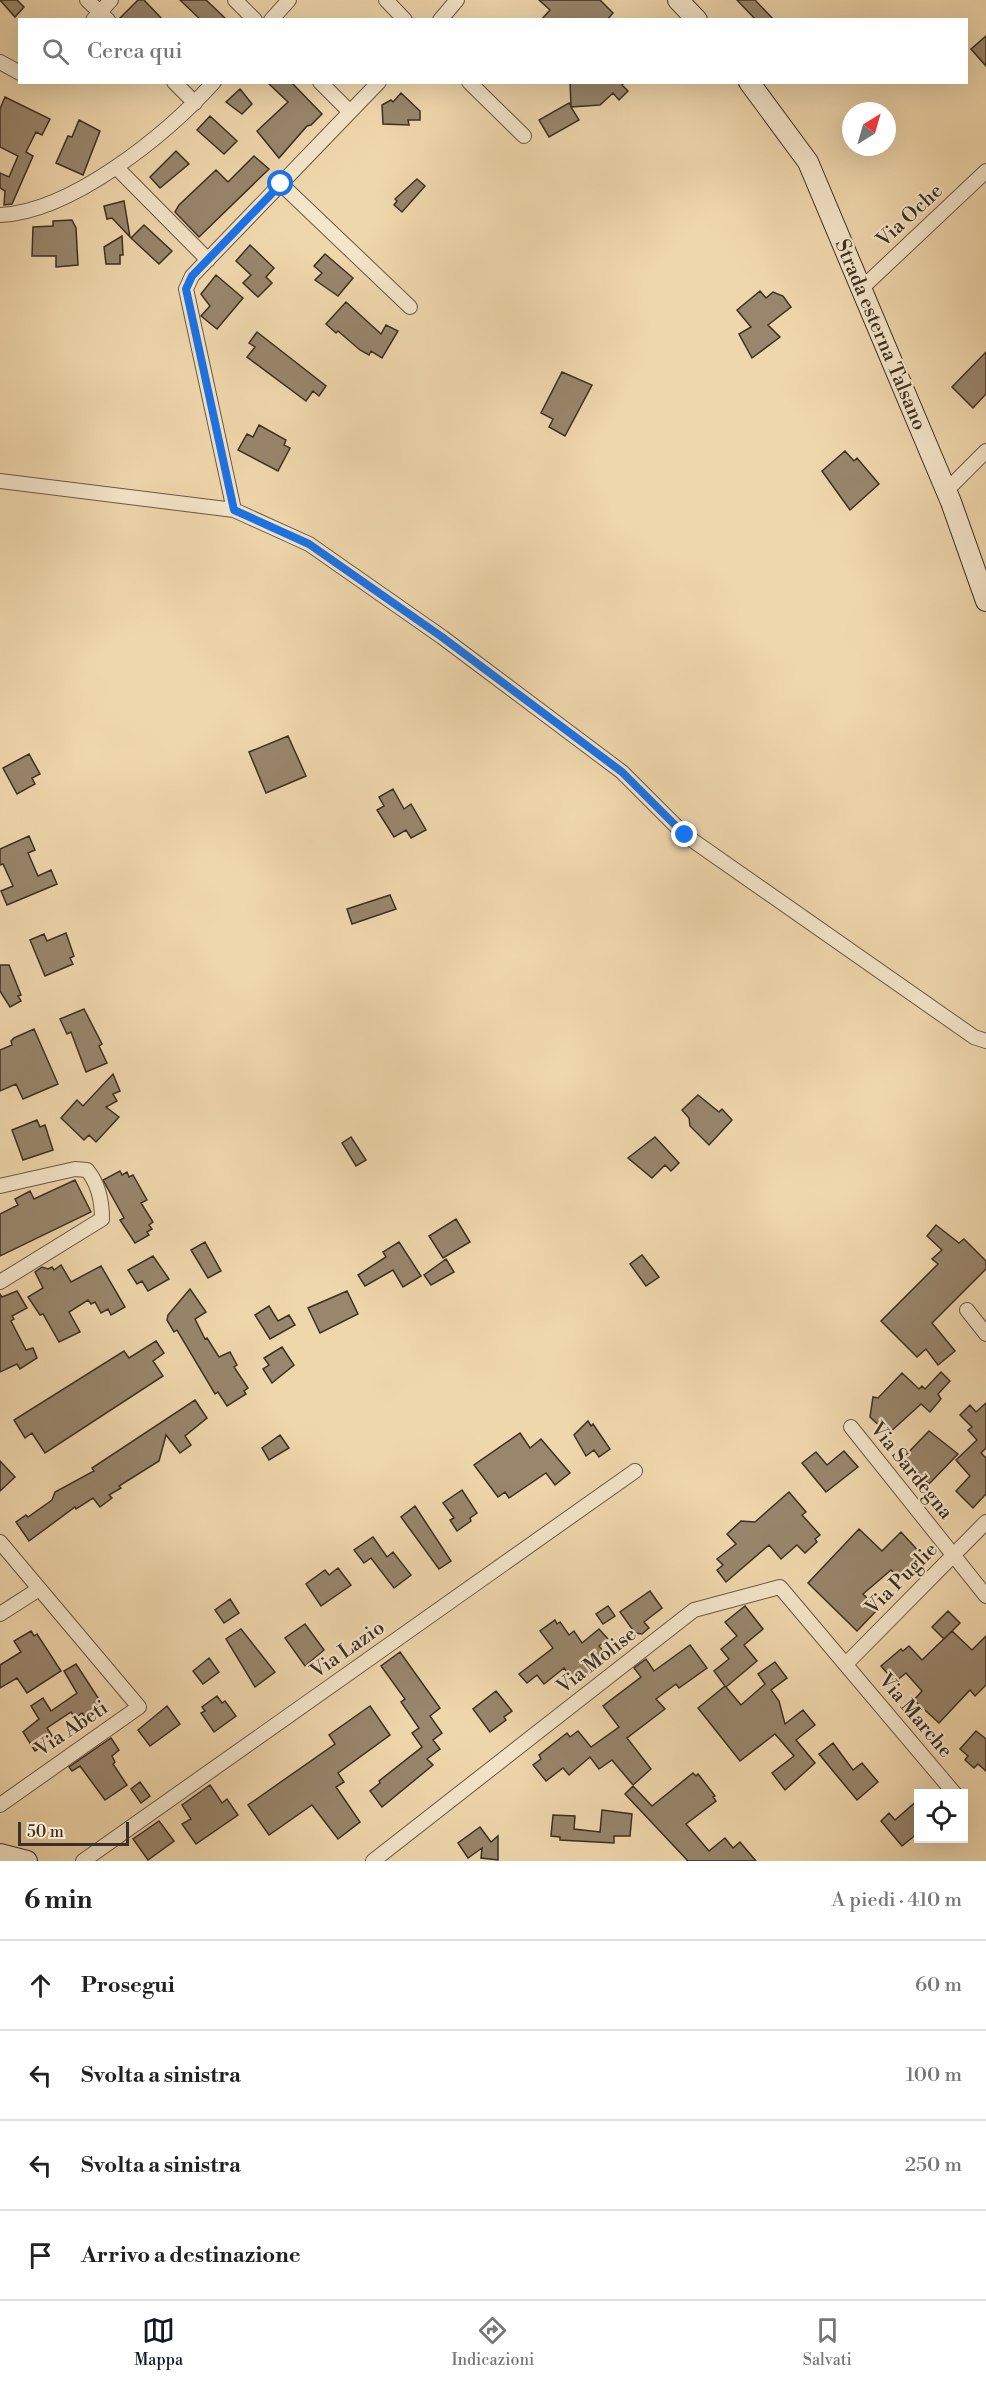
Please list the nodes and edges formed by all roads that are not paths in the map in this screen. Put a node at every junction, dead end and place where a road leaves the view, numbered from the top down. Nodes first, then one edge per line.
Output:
1 (87, 0) edge
2 (111, 0) edge
3 (235, 0) edge
4 (289, 0) edge
5 (386, 0) edge
6 (457, 0) edge
7 (678, 0) edge
8 (100, 17) edge
9 (253, 18) edge
10 (273, 18) edge
11 (403, 18) edge
12 (442, 18) edge
13 (695, 18) edge
14 (0, 62) edge
15 (18, 73) edge
16 (176, 84) edge
17 (212, 84) edge
18 (322, 84) edge
19 (377, 84) edge
20 (471, 84) edge
21 (750, 84) edge
22 (195, 103) junction
23 (350, 112) junction
24 (524, 136) dead end
25 (116, 167) junction
26 (986, 171) edge
27 (285, 179) junction
28 (0, 215) edge
29 (208, 260) junction
30 (861, 289) junction
31 (410, 307) dead end
32 (986, 451) edge
33 (0, 481) edge
34 (946, 491) junction
35 (234, 510) junction
36 (986, 601) edge
37 (986, 1041) edge
38 (0, 1186) edge
39 (0, 1282) edge
40 (967, 1310) dead end
41 (986, 1334) edge
42 (851, 1427) dead end
43 (635, 1472) dead end
44 (986, 1521) edge
45 (0, 1542) edge
46 (953, 1555) junction
47 (39, 1589) junction
48 (986, 1596) edge
49 (0, 1614) edge
50 (846, 1664) junction
51 (951, 1789) edge
52 (0, 1805) edge
53 (0, 1854) edge
54 (27, 1861) edge
55 (83, 1861) edge
56 (373, 1861) edge

1 - 8 street
2 - 8 street
3 - 9 street
4 - 10 street
5 - 11 street
6 - 12 street
7 - 13 street
14 - 15 street
16 - 22 street
17 - 22 street
18 - 23 street
19 - 23 street
20 - 24 street
21 - 30 street, Strada esterna Talsano
22 - 25 street
23 - 27 street
25 - 28 street
25 - 29 street
26 - 30 street, Via Oche
27 - 29 street
27 - 31 street
29 - 35 street
30 - 34 street, Strada esterna Talsano
32 - 34 street
33 - 35 street
34 - 36 street, Strada esterna Talsano
35 - 37 street
38 - 39 street
40 - 41 street
42 - 46 street, Via Sardegna
43 - 55 street, Via Lazio
44 - 46 street, Via Puglie
45 - 47 street
46 - 48 street, Via Sardegna
46 - 50 street, Via Puglie
47 - 49 street
47 - 52 street, Via Abeti
50 - 51 street, Via Marche
50 - 56 street, Via Molise
53 - 54 street

